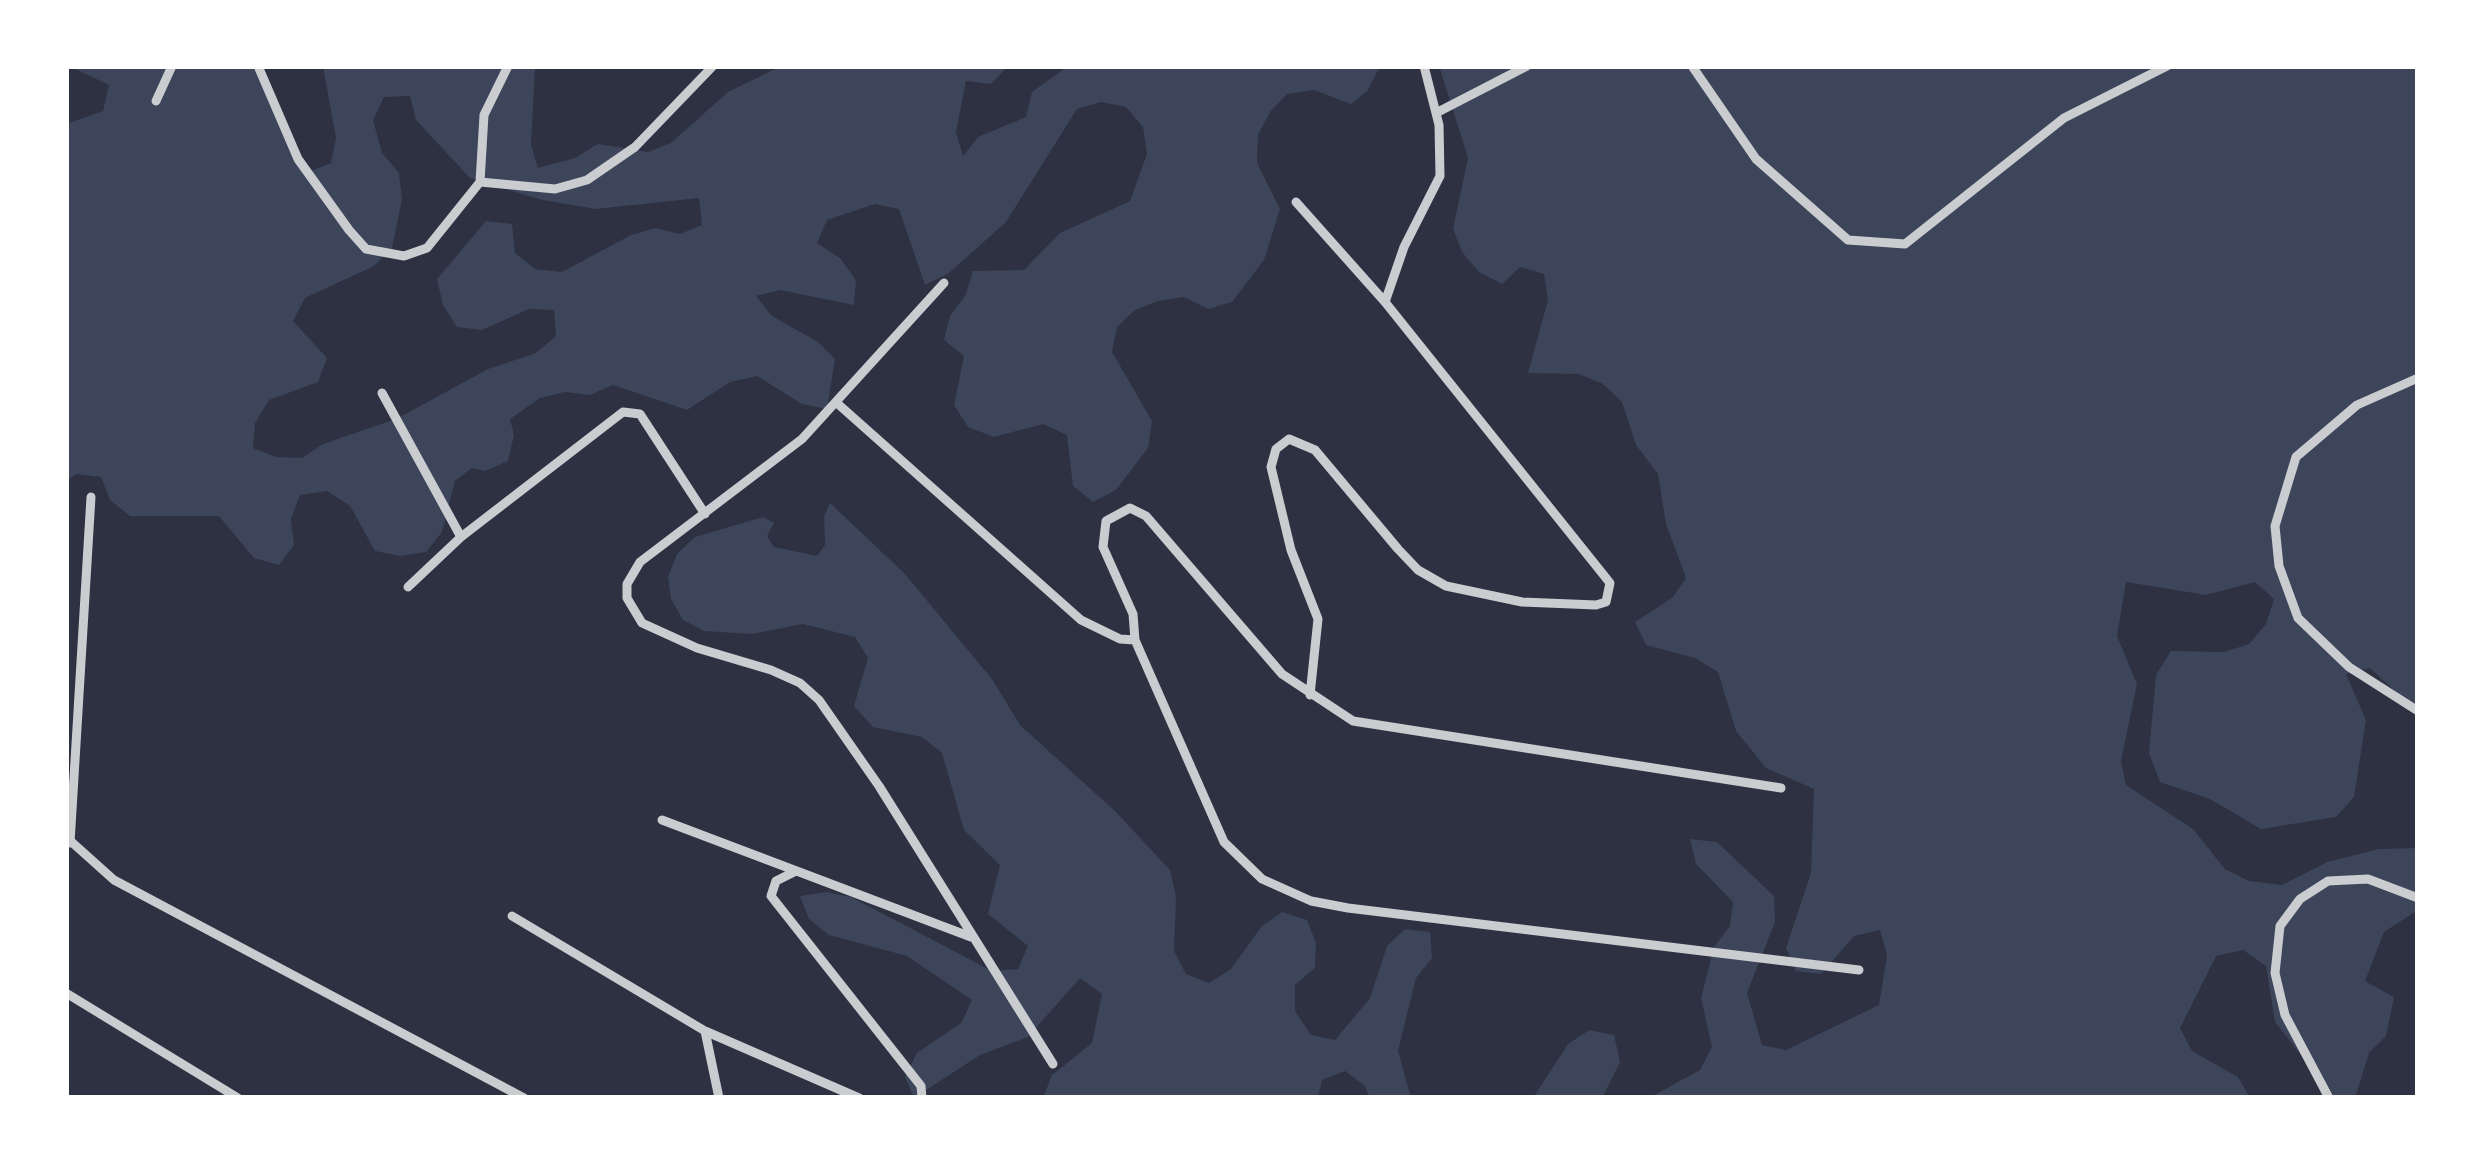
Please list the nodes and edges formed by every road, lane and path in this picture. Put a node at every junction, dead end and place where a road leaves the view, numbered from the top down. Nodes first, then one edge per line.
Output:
1 (172, 66) edge
2 (258, 66) edge
3 (508, 66) edge
4 (713, 66) edge
5 (1424, 66) edge
6 (1527, 66) edge
7 (1692, 66) edge
8 (2167, 66) edge
9 (156, 101) dead end
10 (1436, 113) junction
11 (480, 182) junction
12 (1296, 202) dead end
13 (944, 283) dead end
14 (1384, 302) junction
15 (2418, 378) edge
16 (382, 393) dead end
17 (838, 404) junction
18 (92, 496) dead end
19 (705, 514) junction
20 (461, 537) junction
21 (408, 586) dead end
22 (1135, 640) junction
23 (1310, 695) junction
24 (2418, 711) edge
25 (1781, 788) dead end
26 (662, 820) dead end
27 (68, 840) edge
28 (798, 871) junction
29 (2418, 898) edge
30 (512, 916) dead end
31 (971, 937) junction
32 (1858, 970) dead end
33 (66, 993) edge
34 (704, 1030) junction
35 (1053, 1064) dead end
36 (238, 1098) edge
37 (524, 1098) edge
38 (718, 1098) edge
39 (859, 1098) edge
40 (922, 1098) edge
41 (2329, 1098) edge

1 - 9 street
2 - 11 street
3 - 11 street
4 - 11 street
5 - 10 street
6 - 10 street
7 - 8 street
10 - 14 street
12 - 14 street
13 - 17 street
14 - 23 street
15 - 24 street
16 - 20 street
17 - 19 street
17 - 22 street
18 - 27 street
19 - 20 street
19 - 31 street
20 - 21 street
22 - 23 street
22 - 32 street
23 - 25 street
26 - 28 street
27 - 37 street
28 - 31 street
28 - 40 street
29 - 41 street
30 - 34 street
31 - 35 street
33 - 36 street
34 - 38 street
34 - 39 street

